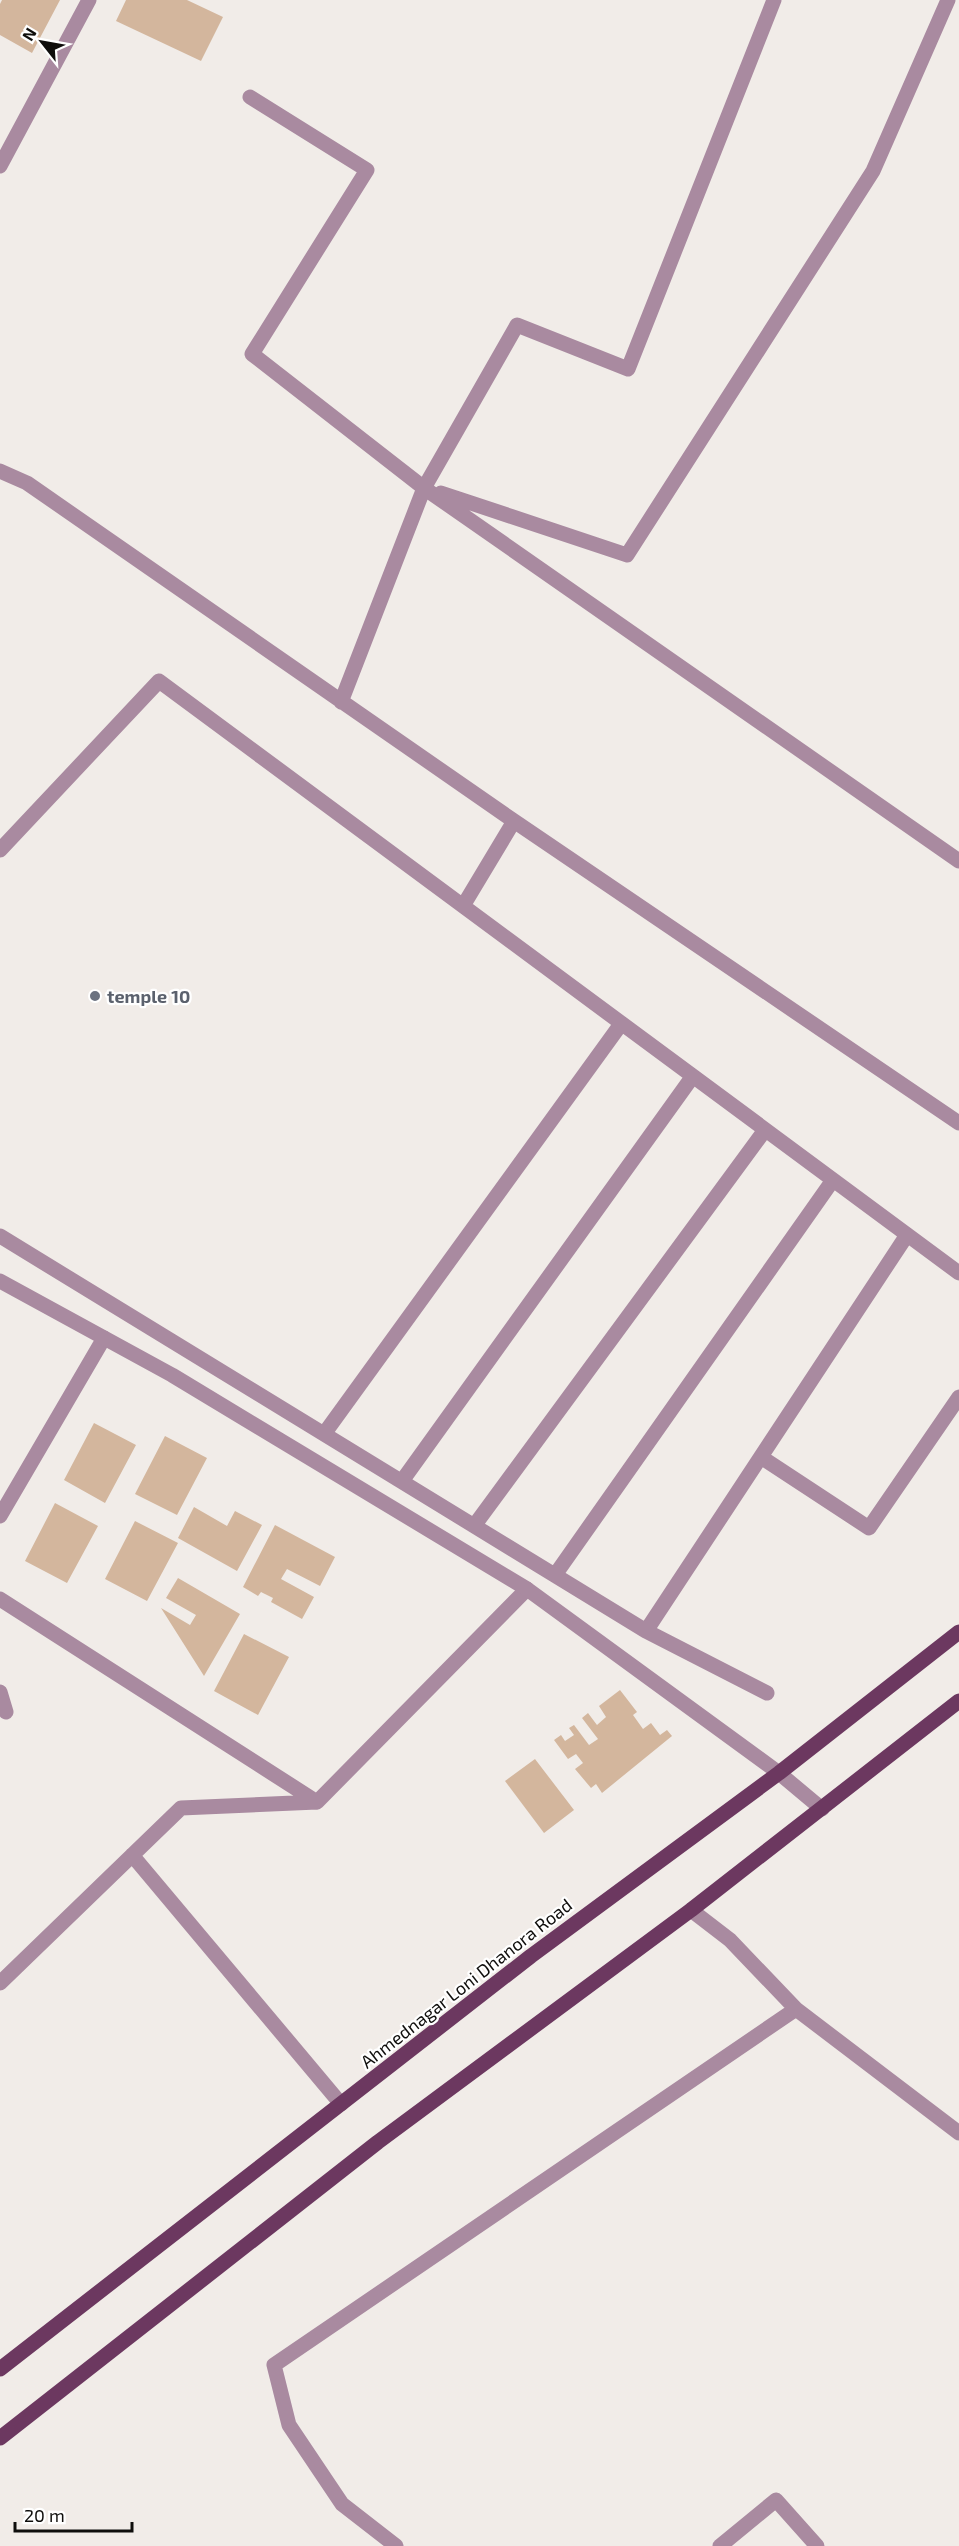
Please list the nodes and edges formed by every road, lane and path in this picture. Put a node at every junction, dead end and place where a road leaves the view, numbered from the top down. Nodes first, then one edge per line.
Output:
1 (89, 0) edge
2 (774, 0) edge
3 (948, 0) edge
4 (250, 97) dead end
5 (0, 166) edge
6 (0, 471) edge
7 (424, 488) junction
8 (341, 702) junction
9 (514, 821) junction
10 (0, 850) edge
11 (959, 861) edge
12 (463, 906) junction
13 (621, 1024) junction
14 (693, 1076) junction
15 (959, 1123) edge
16 (765, 1130) junction
17 (833, 1180) junction
18 (907, 1235) junction
19 (0, 1236) edge
20 (959, 1273) edge
21 (0, 1281) edge
22 (104, 1338) junction
23 (959, 1397) edge
24 (324, 1434) junction
25 (760, 1457) junction
26 (402, 1481) junction
27 (0, 1516) edge
28 (474, 1526) junction
29 (555, 1575) junction
30 (527, 1589) junction
31 (0, 1599) edge
32 (646, 1631) junction
33 (959, 1632) edge
34 (0, 1692) edge
35 (767, 1693) dead end
36 (959, 1701) edge
37 (6, 1712) dead end
38 (779, 1773) junction
39 (317, 1802) junction
40 (822, 1809) junction
41 (132, 1855) junction
42 (691, 1910) junction
43 (0, 1983) edge
44 (796, 2009) junction
45 (341, 2104) junction
46 (959, 2133) edge
47 (0, 2370) edge
48 (0, 2438) edge
49 (396, 2546) edge
50 (720, 2546) edge
51 (817, 2546) edge

1 - 5 street
2 - 7 street
3 - 7 street
4 - 7 street
6 - 8 street
7 - 8 street
7 - 11 street
8 - 9 street
9 - 12 street
9 - 15 street
10 - 12 street
12 - 13 street
13 - 14 street
13 - 24 street
14 - 16 street
14 - 26 street
16 - 17 street
16 - 28 street
17 - 18 street
17 - 29 street
18 - 20 street
18 - 25 street
19 - 24 street
21 - 22 street
22 - 27 street
22 - 30 street
23 - 25 street
24 - 26 street
25 - 32 street
26 - 28 street
28 - 29 street
29 - 32 street
30 - 38 street
30 - 39 street
31 - 39 street
32 - 35 street
33 - 38 main road, Ahmednagar Loni Dhanora Road
34 - 37 street
36 - 40 main road
38 - 40 street
38 - 45 main road, Ahmednagar Loni Dhanora Road
39 - 41 street
40 - 42 main road
41 - 43 street
41 - 45 street
42 - 44 street
42 - 48 main road
44 - 46 street
44 - 49 street
45 - 47 main road, Ahmednagar Loni Dhanora Road
50 - 51 street

